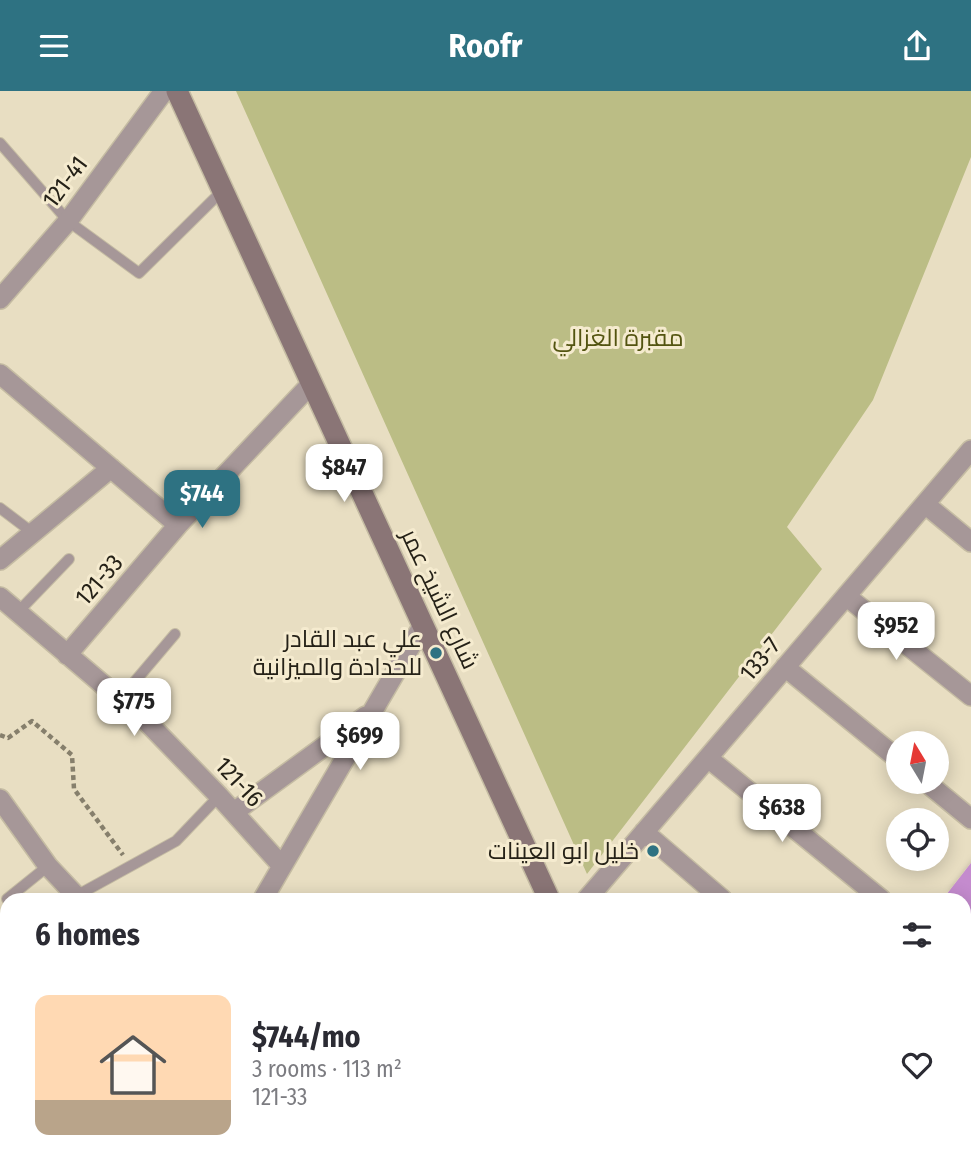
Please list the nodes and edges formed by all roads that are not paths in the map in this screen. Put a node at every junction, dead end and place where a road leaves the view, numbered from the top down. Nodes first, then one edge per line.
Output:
1 (164, 91) edge
2 (177, 91) edge
3 (0, 143) edge
4 (223, 190) junction
5 (68, 221) junction
6 (0, 299) edge
7 (0, 373) edge
8 (312, 383) junction
9 (970, 450) edge
10 (111, 468) junction
11 (925, 504) junction
12 (0, 508) edge
13 (178, 525) junction
14 (33, 533) junction
15 (971, 542) edge
16 (69, 559) dead end
17 (0, 560) edge
18 (846, 596) junction
19 (0, 597) edge
20 (17, 613) junction
21 (423, 625) junction
22 (174, 634) dead end
23 (67, 655) junction
24 (785, 667) junction
25 (971, 696) edge
26 (120, 699) junction
27 (373, 711) junction
28 (886, 749) edge
29 (708, 758) junction
30 (942, 795) edge
31 (219, 796) junction
32 (0, 799) edge
33 (234, 812) junction
34 (971, 819) edge
35 (644, 832) junction
36 (48, 866) junction
37 (282, 866) junction
38 (15, 893) edge
39 (72, 893) edge
40 (86, 893) edge
41 (266, 893) edge
42 (546, 893) edge
43 (592, 893) edge
44 (715, 893) edge
45 (874, 893) edge

1 - 5 street, 121-41
2 - 4 street, شارع الشيخ عمر
3 - 5 lane
4 - 5 lane
4 - 8 street, شارع الشيخ عمر
5 - 6 street, 121-41
7 - 10 street
8 - 13 street, 121-33
8 - 21 street, شارع الشيخ عمر
9 - 11 street, 133-7
10 - 13 street
10 - 14 street
11 - 15 street
11 - 18 street, 133-7
12 - 14 lane
13 - 23 street, 121-33
14 - 17 street
16 - 20 lane
18 - 24 street, 133-7
18 - 25 street
19 - 20 street, 121-16
20 - 23 street, 121-16
21 - 27 street
21 - 42 street, شارع الشيخ عمر
22 - 26 lane
23 - 26 street, 121-16
24 - 28 street
24 - 29 street, 133-7
26 - 31 street, 121-16
27 - 33 street
27 - 37 street
29 - 35 street, 133-7
29 - 45 street
30 - 34 street
31 - 33 street, 121-16
31 - 40 lane
32 - 36 street
33 - 37 street, 121-16
35 - 43 street, 133-7
35 - 44 street
36 - 38 lane
36 - 39 street
37 - 41 street

